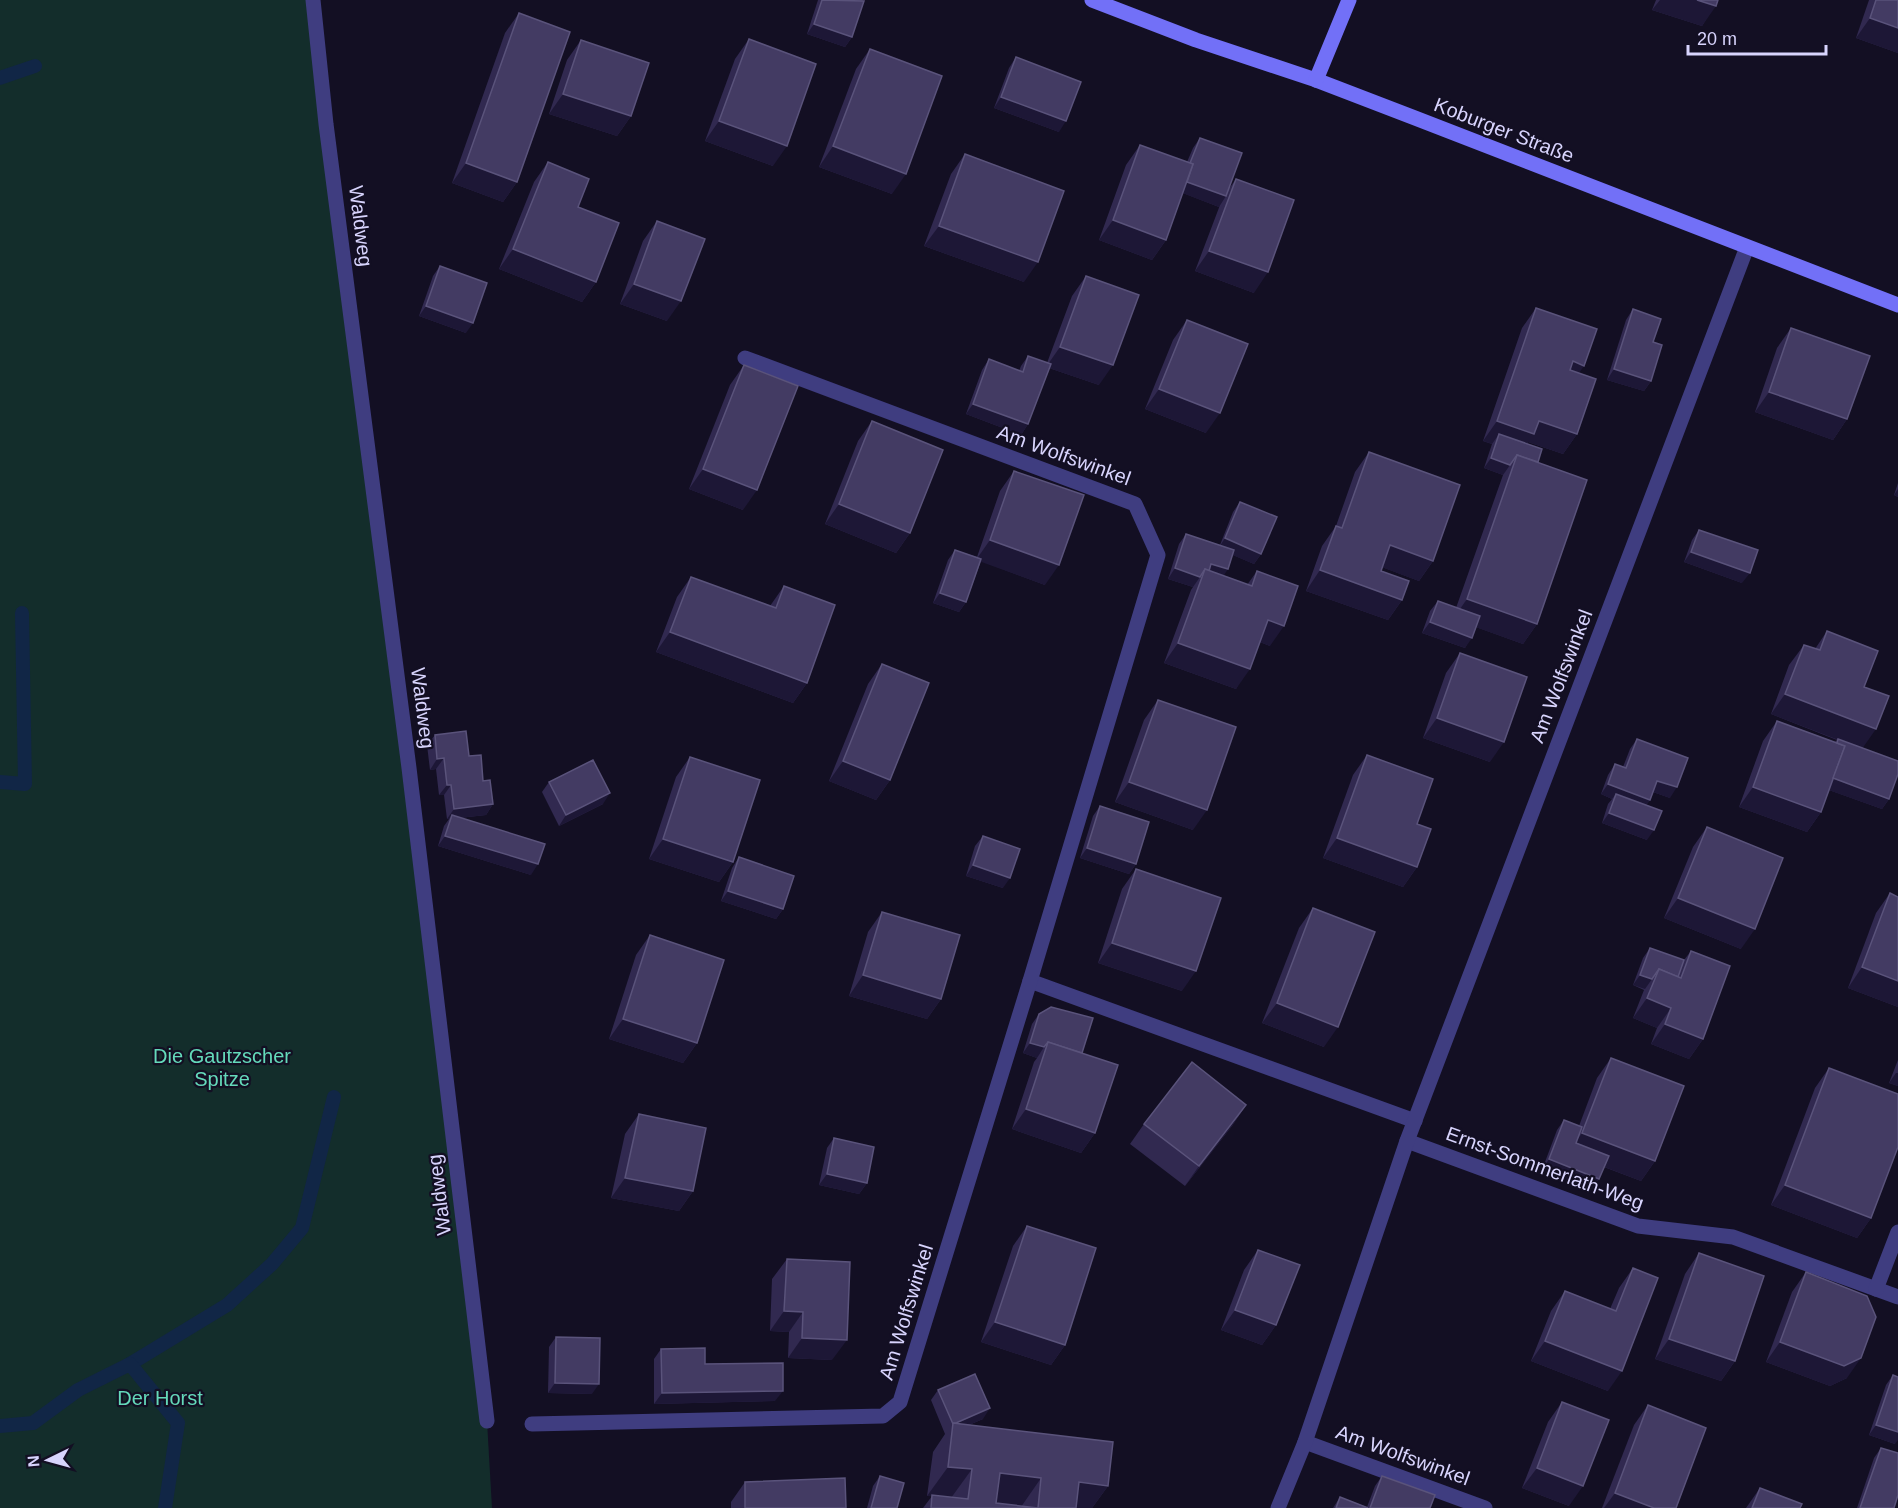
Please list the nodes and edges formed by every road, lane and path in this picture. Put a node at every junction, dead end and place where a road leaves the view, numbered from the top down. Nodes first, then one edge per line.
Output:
1 (313, 0) edge
2 (1092, 0) edge
3 (1349, 0) edge
4 (1316, 80) junction
5 (1747, 247) junction
6 (1898, 305) edge
7 (745, 358) dead end
8 (1030, 981) junction
9 (1415, 1120) junction
10 (1407, 1141) junction
11 (1898, 1232) edge
12 (1876, 1289) junction
13 (1898, 1297) edge
14 (487, 1421) dead end
15 (532, 1424) dead end
16 (1305, 1442) junction
17 (1278, 1508) edge
18 (1485, 1508) edge

1 - 14 street, Waldweg
2 - 4 main road, Koburger Straße
3 - 4 main road
4 - 5 main road, Koburger Straße
5 - 6 main road, Koburger Straße
5 - 9 street, Am Wolfswinkel
7 - 8 street, Am Wolfswinkel
8 - 9 street
8 - 15 street, Am Wolfswinkel
9 - 10 street, Am Wolfswinkel
10 - 12 street, Ernst-Sommerlath-Weg
10 - 16 street, Am Wolfswinkel
11 - 12 street
12 - 13 street, Ernst-Sommerlath-Weg
16 - 17 street, Am Wolfswinkel
16 - 18 street, Am Wolfswinkel

